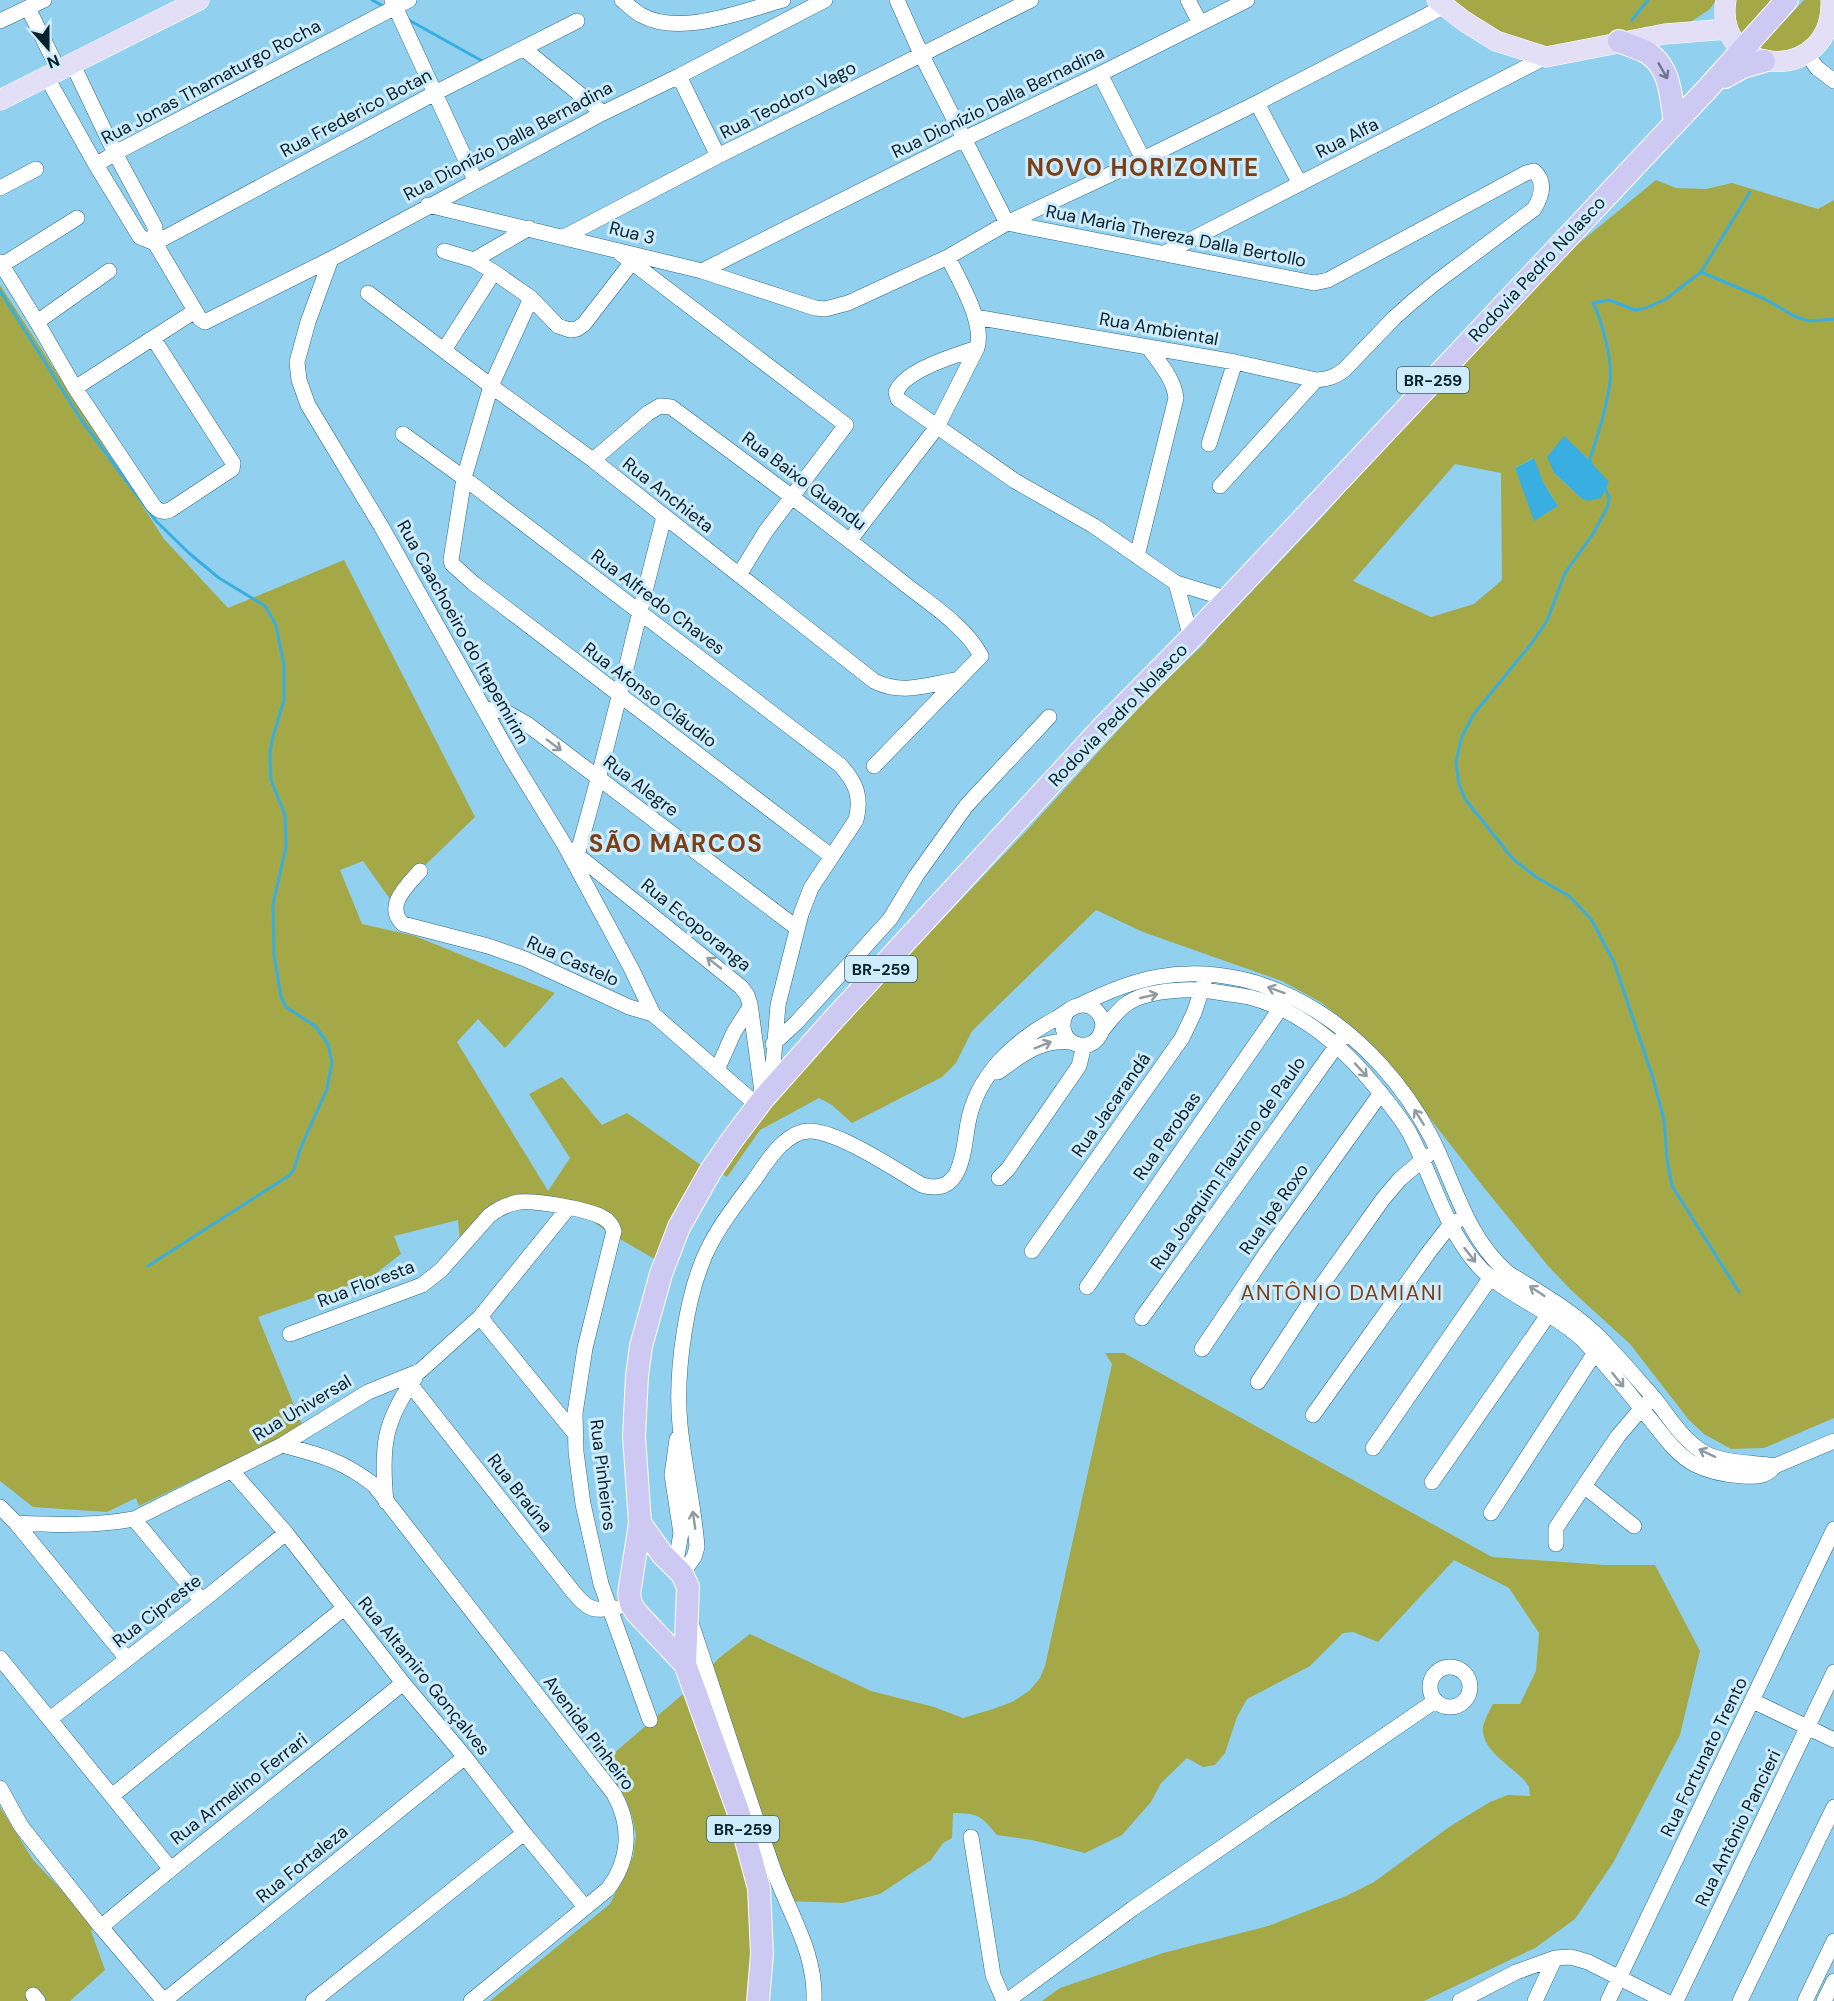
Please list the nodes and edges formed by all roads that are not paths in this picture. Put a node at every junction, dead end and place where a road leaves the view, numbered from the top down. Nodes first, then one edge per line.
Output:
1 (44, 0) edge
2 (199, 0) edge
3 (622, 0) edge
4 (783, 0) edge
5 (825, 0) edge
6 (897, 0) edge
7 (1030, 0) edge
8 (1188, 0) edge
9 (1247, 0) edge
10 (1787, 0) edge
11 (1831, 0) edge
12 (399, 2) edge
13 (1726, 2) edge
14 (1441, 3) edge
15 (28, 8) junction
16 (0, 21) edge
17 (577, 21) dead end
18 (1200, 23) junction
19 (1665, 34) junction
20 (1735, 39) junction
21 (1619, 42) junction
22 (524, 49) junction
23 (921, 54) junction
24 (1807, 54) junction
25 (1546, 57) junction
26 (1764, 61) junction
27 (58, 69) junction
28 (1100, 74) junction
29 (679, 76) junction
30 (1834, 81) edge
31 (1708, 88) junction
32 (435, 93) junction
33 (0, 99) edge
34 (1257, 104) junction
35 (603, 112) junction
36 (1675, 123) junction
37 (964, 139) junction
38 (115, 153) junction
39 (718, 156) junction
40 (1143, 159) junction
41 (96, 165) junction
42 (36, 169) dead end
43 (476, 180) junction
44 (1300, 184) junction
45 (0, 188) edge
46 (428, 205) junction
47 (77, 218) dead end
48 (1007, 222) junction
49 (529, 228) junction
50 (564, 237) junction
51 (155, 243) junction
52 (614, 249) junction
53 (444, 251) dead end
54 (1165, 253) junction
55 (948, 257) junction
56 (331, 259) junction
57 (474, 260) junction
58 (632, 262) junction
59 (1, 264) edge
60 (109, 271) dead end
61 (702, 271) junction
62 (494, 272) junction
63 (368, 293) dead end
64 (531, 298) junction
65 (195, 311) junction
66 (975, 316) junction
67 (37, 322) junction
68 (153, 338) junction
69 (977, 348) junction
70 (1149, 348) junction
71 (444, 350) junction
72 (297, 362) junction
73 (1235, 362) junction
74 (312, 369) dead end
75 (1335, 377) joint
76 (1316, 380) junction
77 (490, 386) junction
78 (75, 388) junction
79 (937, 427) junction
80 (403, 434) dead end
81 (1209, 444) dead end
82 (593, 460) junction
83 (464, 478) junction
84 (1220, 486) dead end
85 (792, 496) junction
86 (664, 517) junction
87 (850, 540) junction
88 (1137, 556) junction
89 (739, 575) junction
90 (1176, 583) junction
91 (1228, 599) junction
92 (639, 612) junction
93 (1191, 638) junction
94 (956, 680) junction
95 (619, 696) junction
96 (485, 709) junction
97 (1049, 717) dead end
98 (874, 766) dead end
99 (599, 780) junction
100 (564, 844) junction
101 (577, 855) junction
102 (831, 856) junction
103 (420, 872) dead end
104 (796, 928) junction
105 (1206, 974) junction
106 (1203, 990) junction
107 (1080, 1005) junction
108 (750, 1007) junction
109 (1280, 1009) junction
110 (1066, 1013) junction
111 (653, 1014) junction
112 (1103, 1029) junction
113 (1347, 1031) junction
114 (773, 1044) junction
115 (1077, 1044) junction
116 (1337, 1044) junction
117 (717, 1070) junction
118 (983, 1083) junction
119 (1381, 1093) junction
120 (764, 1098) junction
121 (1436, 1149) junction
122 (1421, 1161) junction
123 (999, 1178) dead end
124 (569, 1207) junction
125 (1465, 1216) junction
126 (1450, 1225) junction
127 (614, 1231) joint
128 (1032, 1251) dead end
129 (1491, 1277) junction
130 (1087, 1287) dead end
131 (1553, 1310) junction
132 (480, 1317) junction
133 (1142, 1318) dead end
134 (290, 1334) dead end
135 (1202, 1348) dead end
136 (1594, 1354) junction
137 (420, 1371) junction
138 (1258, 1382) dead end
139 (410, 1384) junction
140 (1654, 1398) junction
141 (1641, 1408) junction
142 (1313, 1415) dead end
143 (576, 1435) junction
144 (1834, 1441) edge
145 (282, 1445) junction
146 (1373, 1448) dead end
147 (1775, 1466) junction
148 (232, 1471) junction
149 (1432, 1482) dead end
150 (1584, 1486) junction
151 (386, 1502) junction
152 (0, 1507) edge
153 (1491, 1513) dead end
154 (134, 1520) junction
155 (16, 1523) junction
156 (640, 1523) junction
157 (1634, 1526) dead end
158 (1834, 1528) edge
159 (286, 1533) junction
160 (1556, 1544) dead end
161 (678, 1570) junction
162 (601, 1584) junction
163 (631, 1584) junction
164 (202, 1601) junction
165 (610, 1607) junction
166 (344, 1608) junction
167 (687, 1611) junction
168 (643, 1620) junction
169 (0, 1658) edge
170 (127, 1659) junction
171 (685, 1664) junction
172 (1834, 1672) edge
173 (404, 1683) junction
174 (1435, 1701) dead end
175 (1753, 1701) junction
176 (50, 1719) junction
177 (650, 1720) dead end
178 (1808, 1727) junction
179 (1834, 1740) edge
180 (465, 1757) junction
181 (0, 1788) edge
182 (113, 1795) junction
183 (1834, 1807) edge
184 (524, 1833) junction
185 (971, 1837) dead end
186 (170, 1868) junction
187 (585, 1907) junction
188 (101, 1927) junction
189 (1834, 1941) edge
190 (1555, 1958) junction
191 (1619, 1978) junction
192 (1834, 1981) edge
193 (1465, 1999) edge
194 (164, 2001) edge
195 (313, 2001) edge
196 (471, 2001) edge
197 (758, 2001) edge
198 (813, 2001) edge
199 (1006, 2001) edge
200 (1535, 2001) edge
201 (1608, 2001) edge
202 (1665, 2001) edge
203 (1676, 2001) edge
204 (1740, 2001) edge
205 (1805, 2001) edge
206 (1824, 2001) edge

1 - 15 street
2 - 27 main road
3 - 4 street
5 - 29 street, Rua Dionízio Dalla Bernadina
6 - 23 street
7 - 23 street, Rua Teodoro Vago
8 - 18 street
9 - 18 street, Rua Dionízio Dalla Bernadina
10 - 20 highway, Rodovia Pedro Nolasco / BR-259
11 - 24 main road
12 - 32 street
12 - 38 street, Rua Jonas Thamaturgo Rocha
13 - 19 main road
13 - 20 main road
14 - 25 main road
14 - 34 street
15 - 16 street
15 - 27 street
17 - 22 street, Rua Frederico Botan
18 - 28 street, Rua Dionízio Dalla Bernadina
19 - 20 main road
19 - 21 main road
20 - 26 main road
20 - 31 highway, Rodovia Pedro Nolasco / BR-259
21 - 25 main road
21 -> 36 highway
22 - 32 street, Rua Frederico Botan
22 - 35 street
23 - 37 street
23 - 39 street, Rua Teodoro Vago
24 - 26 main road
24 - 30 street
25 - 44 street, Rua Alfa
26 - 31 highway
27 - 33 main road
27 - 38 street
27 - 41 street
28 - 37 street, Rua Dionízio Dalla Bernadina
28 - 40 street
29 - 35 street, Rua Dionízio Dalla Bernadina
29 - 39 street
31 - 36 highway, Rodovia Pedro Nolasco / BR-259
32 - 43 street
32 - 51 street, Rua Frederico Botan
34 - 40 street
34 - 44 street
35 - 43 street, Rua Dionízio Dalla Bernadina
36 - 91 highway, Rodovia Pedro Nolasco / BR-259
37 - 48 street
37 - 61 street, Rua Dionízio Dalla Bernadina
38 - 41 street, Rua Jonas Thamaturgo Rocha
38 - 51 street
39 - 50 street, Rua Teodoro Vago
40 - 48 street
41 - 51 street
42 - 45 street
43 - 46 street, Rua Dionízio Dalla Bernadina
44 - 54 street, Rua Alfa
46 - 49 street, Rua 3
46 - 56 street, Rua Dionízio Dalla Bernadina
47 - 59 street
48 - 54 street, Rua Maria Thereza Dalla Bertollo
48 - 55 street
49 - 50 street, Rua 3
49 - 57 street
50 - 52 street, Rua 3
51 - 65 street
52 - 58 street
52 - 61 street, Rua 3
53 - 57 street
54 - 75 street, Rua Maria Thereza Dalla Bertollo
55 - 61 street, Rua 3
55 - 66 street
56 - 65 street, Rua Dionízio Dalla Bernadina
56 - 72 street, Rua Caachoeiro do Itapemirim
57 - 62 street
58 - 64 street
58 - 85 street
59 - 67 street
60 - 67 street
62 - 64 street
62 - 71 street
63 - 71 street, Rua Anchieta
64 - 77 street
65 - 68 street
66 - 69 street
66 - 70 street, Rua Ambiental
67 - 78 street
68 - 78 street
68 - 78 street
69 - 79 street
69 - 79 street
70 - 73 street, Rua Ambiental
70 - 88 street
71 - 77 street, Rua Anchieta
72 - 74 street
72 - 96 street, Rua Caachoeiro do Itapemirim
73 - 76 street, Rua Ambiental
73 - 81 street
75 - 76 street, Rua Ambiental
76 - 84 street
77 - 82 street, Rua Anchieta
77 - 83 street
79 - 87 street
79 - 88 street
80 - 83 street, Rua Alfredo Chaves
82 - 85 street, Rua Baixo Guandu
82 - 86 street, Rua Anchieta
83 - 92 street, Rua Alfredo Chaves
83 - 95 street, Rua Afonso Cláudio
85 - 87 street, Rua Baixo Guandu
85 - 89 street
86 - 89 street, Rua Anchieta
86 - 92 street
87 - 94 street, Rua Baixo Guandu
88 - 90 street
89 - 94 street, Rua Anchieta
90 - 91 street
90 - 93 street
91 - 93 highway, Rodovia Pedro Nolasco / BR-259
92 - 95 street
92 - 102 street, Rua Alfredo Chaves
93 - 120 highway, Rodovia Pedro Nolasco / BR-259
94 - 98 street
95 - 99 street
95 - 102 street, Rua Afonso Cláudio
96 -> 99 street, Rua Alegre
96 - 100 street, Rua Caachoeiro do Itapemirim
97 - 114 street
99 - 101 street
99 - 104 street, Rua Alegre
100 - 101 street, Rua Ecoporanga
100 - 111 street, Rua Caachoeiro do Itapemirim
108 -> 101 street, Rua Ecoporanga
102 - 104 street
103 - 111 street, Rua Castelo
104 - 114 street
105 - 106 street, Rua Jacarandá
105 - 107 street
113 -> 105 street
106 - 109 street
112 -> 106 street
106 - 128 street, Rua Jacarandá
107 - 110 street
107 - 112 street
108 - 117 street
108 - 120 street, Rua Ecoporanga
109 - 116 street
109 - 130 street, Rua Perobas
110 - 115 street
110 - 118 street
111 - 117 street, Rua Castelo
112 - 115 street
113 - 116 street, Rua Joaquim Flauzino de Paulo
121 -> 113 street
114 - 120 street
118 -> 115 street
115 - 123 street
116 -> 119 street
116 - 133 street, Rua Joaquim Flauzino de Paulo
117 - 120 street, Rua Castelo
118 - 161 street
119 - 122 street
119 - 135 street, Rua Ipê Roxo
120 - 156 highway, Rodovia Pedro Nolasco / BR-259
121 - 122 street
121 - 125 street
122 - 126 street
122 - 138 street
124 - 127 street, Rua Floresta
124 - 132 street, Rua Universal
124 - 134 street, Rua Floresta
125 - 126 street
131 -> 125 street
126 -> 129 street
126 - 142 street
127 - 143 street, Rua Pinheiros
129 - 131 street
129 - 146 street
131 - 136 street
131 - 140 street
131 - 149 street
132 - 137 street, Rua Universal
132 - 143 street
136 -> 141 street
136 - 153 street
137 - 139 street
137 - 145 street, Rua Universal
139 - 151 street
139 - 165 street, Rua Braúna
140 - 141 street
147 -> 140 street
141 - 147 street
141 - 150 street
143 - 162 street, Rua Pinheiros
144 - 147 street
145 - 148 street, Rua Universal
145 - 151 street, Avenida Pinheiro
148 - 154 street, Rua Universal
148 - 159 street, Rua Altamiro Gonçalves
150 - 157 street
150 - 160 street
151 - 187 street, Avenida Pinheiro
152 - 155 street
154 - 155 street, Rua Universal
154 - 164 street
155 - 170 street
156 - 161 highway
156 - 163 highway, Rodovia Pedro Nolasco / BR-259
158 - 175 street, Rua Fortunato Trento
159 - 164 street, Rua Cipreste
159 - 166 street, Rua Altamiro Gonçalves
161 - 163 highway
161 - 167 highway, BR-259
162 - 163 street
162 - 165 street, Rua Pinheiros
163 - 168 highway, Rodovia Pedro Nolasco / BR-259
164 - 170 street, Rua Cipreste
165 - 168 street, Rua Braúna
165 - 177 street, Rua Pinheiros
166 - 173 street, Rua Altamiro Gonçalves
166 - 182 street
167 - 168 highway
167 - 171 highway, BR-259
167 - 198 street
168 - 171 highway, BR-259
169 - 176 street
170 - 176 street, Rua Cipreste
171 - 197 highway, BR-259
172 - 178 street, Rua Antônio Pancieri
173 - 180 street, Rua Altamiro Gonçalves
173 - 186 street, Rua Armelino Ferrari
174 - 199 street
175 - 178 street
175 - 191 street, Rua Fortunato Trento
176 - 182 street
178 - 179 street
178 - 203 street, Rua Antônio Pancieri
180 - 184 street, Rua Altamiro Gonçalves
180 - 194 street, Rua Fortaleza
181 - 188 street
182 - 186 street
183 - 204 street
184 - 187 street, Rua Altamiro Gonçalves
184 - 195 street
185 - 199 street
186 - 188 street, Rua Armelino Ferrari
187 - 196 street, Avenida Pinheiro
188 - 194 street
189 - 205 street
190 - 191 street
190 - 193 street
190 - 200 street
191 - 201 street, Rua Fortunato Trento
191 - 202 street
192 - 206 street

